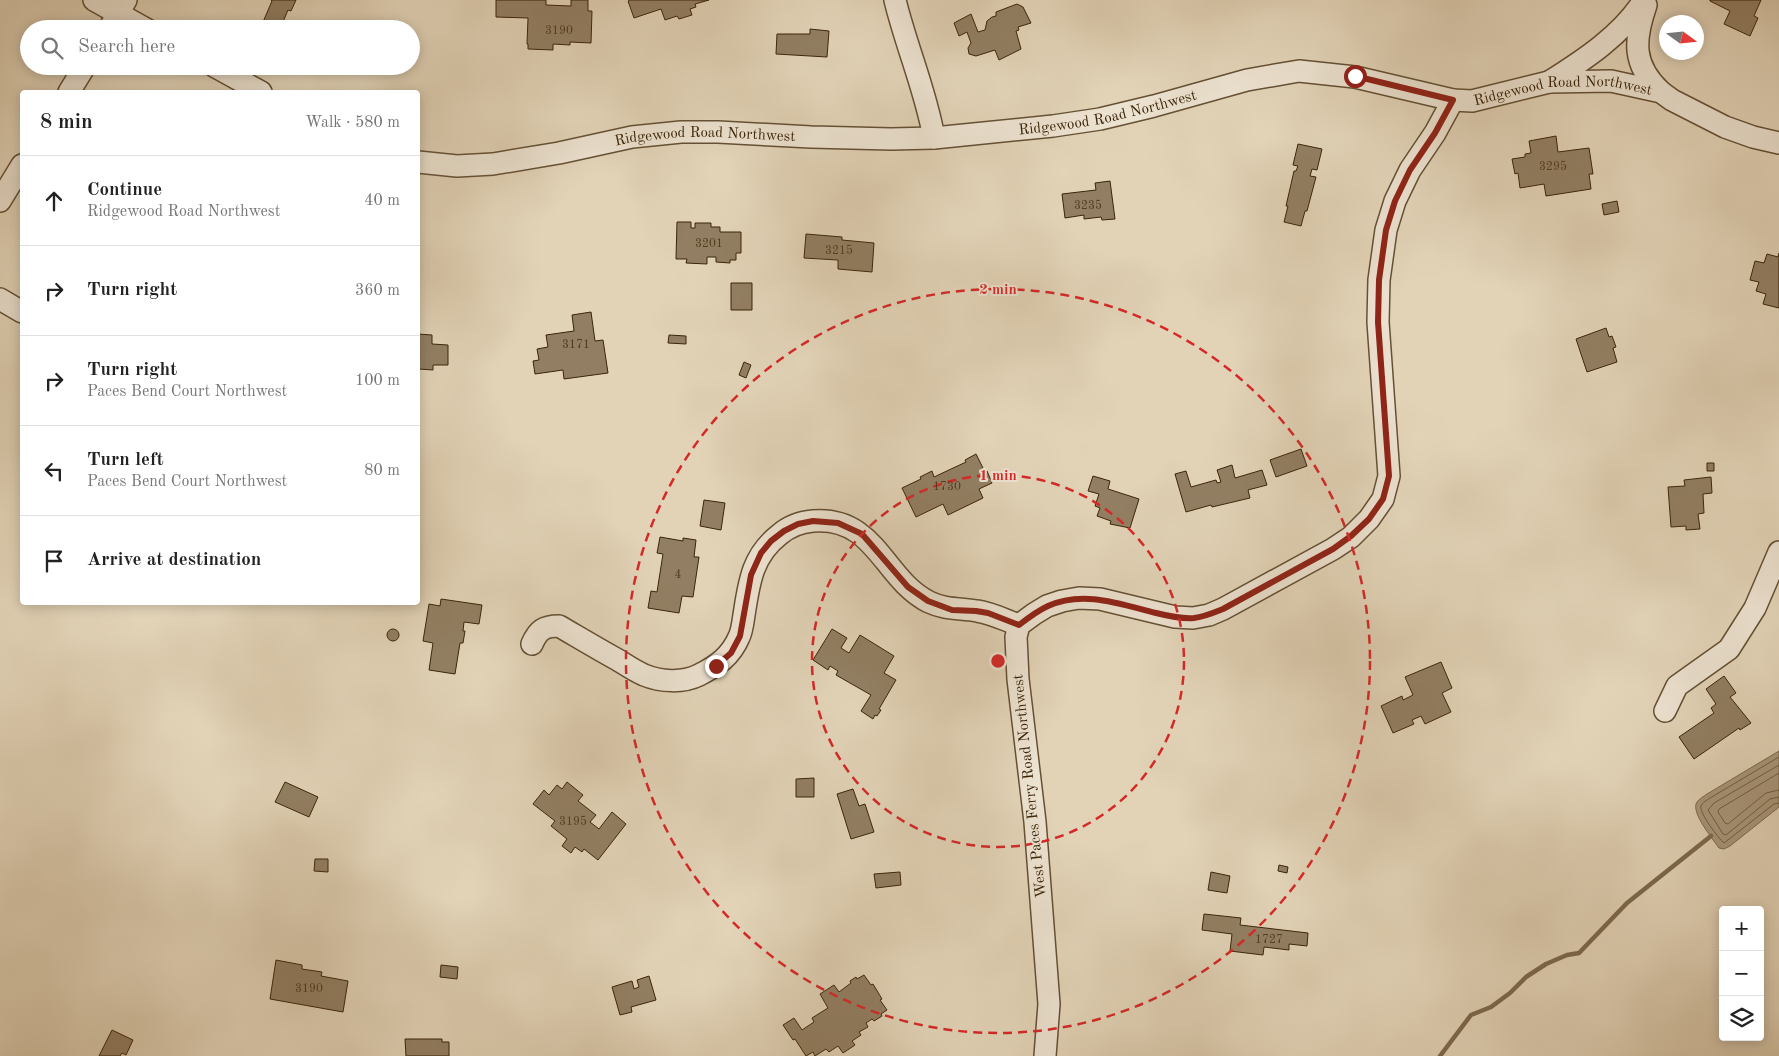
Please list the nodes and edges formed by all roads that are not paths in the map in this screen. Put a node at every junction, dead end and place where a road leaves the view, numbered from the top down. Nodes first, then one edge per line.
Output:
1 (94, 0) edge
2 (895, 0) edge
3 (1646, 0) edge
4 (118, 14) edge
5 (129, 20) edge
6 (79, 75) edge
7 (230, 75) edge
8 (1549, 82) junction
9 (70, 90) edge
10 (257, 90) edge
11 (1661, 92) junction
12 (1453, 100) junction
13 (934, 138) junction
14 (1779, 143) edge
15 (420, 162) edge
16 (20, 168) edge
17 (0, 201) edge
18 (0, 298) edge
19 (20, 311) edge
20 (1779, 552) edge
21 (1019, 625) junction
22 (532, 644) dead end
23 (1665, 711) dead end
24 (1045, 1056) edge

1 - 4 street
2 - 13 street
3 - 8 street
3 - 11 street
4 - 5 street
6 - 9 street
7 - 10 street
8 - 11 street, Ridgewood Road Northwest
8 - 12 street, Ridgewood Road Northwest
11 - 14 street, Ridgewood Road Northwest
12 - 13 street, Ridgewood Road Northwest
12 - 21 street
13 - 15 street, Ridgewood Road Northwest
16 - 17 street
18 - 19 street
20 - 23 street
21 - 22 street
21 - 24 street, West Paces Ferry Road Northwest

